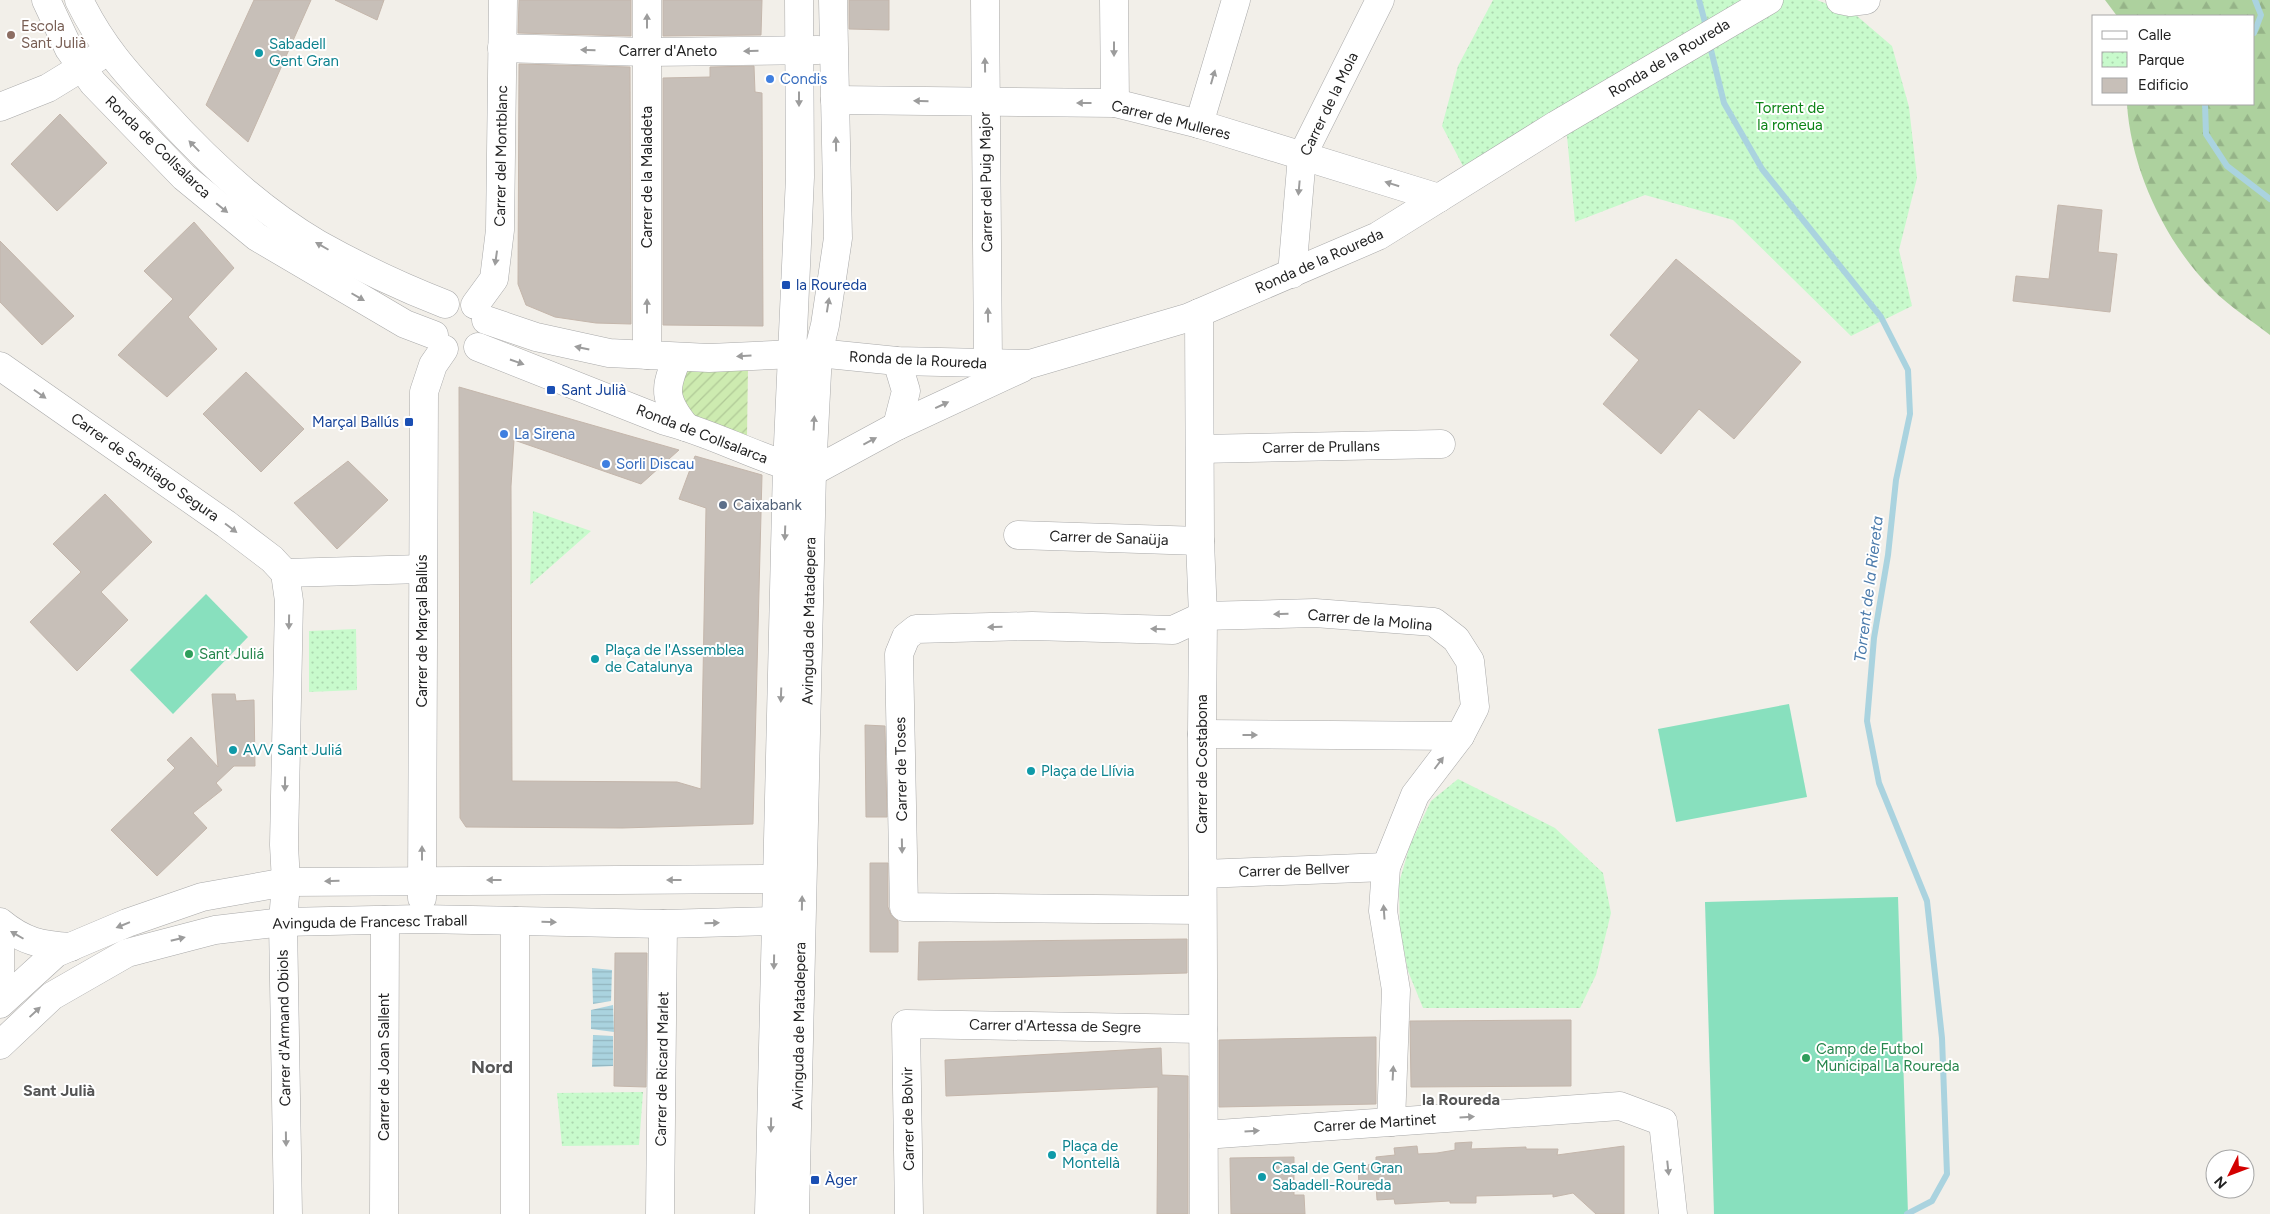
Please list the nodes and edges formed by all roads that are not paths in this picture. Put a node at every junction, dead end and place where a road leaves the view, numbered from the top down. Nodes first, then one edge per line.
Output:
1 (46, 0) edge
2 (79, 0) edge
3 (503, 0) edge
4 (647, 0) edge
5 (799, 0) edge
6 (833, 0) edge
7 (984, 0) edge
8 (1114, 0) edge
9 (1236, 0) edge
10 (1380, 0) edge
11 (1840, 0) edge
12 (1866, 0) edge
13 (1761, 4) edge
14 (502, 48) junction
15 (108, 50) junction
16 (799, 50) junction
17 (834, 51) junction
18 (647, 52) junction
19 (82, 68) junction
20 (835, 100) junction
21 (986, 102) junction
22 (1114, 103) junction
23 (0, 107) edge
24 (1200, 124) junction
25 (1302, 156) junction
26 (1438, 198) junction
27 (1292, 274) junction
28 (445, 304) junction
29 (480, 313) junction
30 (1199, 314) junction
31 (439, 342) junction
32 (478, 347) junction
33 (805, 353) junction
34 (647, 355) junction
35 (678, 356) junction
36 (897, 361) junction
37 (988, 363) junction
38 (1030, 364) junction
39 (0, 366) edge
40 (686, 426) junction
41 (898, 426) junction
42 (1442, 444) dead end
43 (1200, 449) junction
44 (800, 469) junction
45 (1018, 535) dead end
46 (1200, 541) junction
47 (422, 569) junction
48 (285, 573) junction
49 (1204, 616) junction
50 (1202, 734) junction
51 (1460, 736) junction
52 (1386, 867) junction
53 (1202, 874) junction
54 (776, 878) junction
55 (422, 880) junction
56 (286, 882) junction
57 (1202, 910) junction
58 (421, 919) junction
59 (385, 920) junction
60 (515, 921) junction
61 (775, 921) junction
62 (0, 922) edge
63 (282, 922) junction
64 (663, 924) junction
65 (0, 945) edge
66 (71, 947) junction
67 (0, 975) edge
68 (0, 1004) edge
69 (906, 1024) joint
70 (1203, 1029) junction
71 (0, 1045) edge
72 (1391, 1122) junction
73 (1204, 1135) junction
74 (288, 1214) edge
75 (384, 1214) edge
76 (515, 1214) edge
77 (660, 1214) edge
78 (769, 1214) edge
79 (795, 1214) edge
80 (910, 1214) edge
81 (1204, 1214) edge
82 (1673, 1214) edge

1 - 19 street, Ronda de Collsalarca
2 - 15 street, Ronda de Collsalarca
3 - 14 street, Carrer del Montblanc
18 -> 4 street, Carrer de la Maladeta
5 - 16 street, Avinguda de Matadepera
6 - 17 street, Avinguda de Matadepera
21 -> 7 street, Carrer del Puig Major
8 -> 22 street
24 -> 9 street
10 - 25 street, Carrer de la Mola
11 - 12 street
13 - 26 street, Ronda de la Roureda
18 -> 14 street, Carrer d'Aneto
14 -> 29 street, Carrer del Montblanc
15 - 19 street
28 -> 15 street, Ronda de Collsalarca
16 - 17 street, Carrer d'Aneto
16 -> 18 street, Carrer d'Aneto
16 -> 33 street, Avinguda de Matadepera
17 - 20 street, Avinguda de Matadepera
34 -> 18 street, Carrer de la Maladeta
19 - 23 street
19 -> 31 street, Ronda de Collsalarca
21 -> 20 street, Carrer de Mulleres
33 -> 20 street, Avinguda de Matadepera
22 -> 21 street, Carrer de Mulleres
37 -> 21 street, Carrer del Puig Major
22 - 24 street, Carrer de Mulleres
24 - 25 street, Carrer de Mulleres
26 -> 25 street, Carrer de Mulleres
25 -> 27 street, Carrer de la Mola
26 - 27 street, Ronda de la Roureda
27 - 30 street, Ronda de la Roureda
28 - 29 street
28 - 31 street
29 - 32 street
34 -> 29 street
30 - 38 street, Ronda de la Roureda
30 - 43 street, Carrer de Costabona
31 - 32 street
31 - 47 street, Carrer de Marçal Ballús
32 -> 40 street, Ronda de Collsalarca
33 -> 35 street
33 - 36 street, Ronda de la Roureda
33 - 44 street, Avinguda de Matadepera
34 - 35 street
35 - 40 street
36 - 37 street, Ronda de la Roureda
36 - 41 street
37 - 38 street, Ronda de la Roureda
41 -> 38 street
39 -> 48 street, Carrer de Santiago Segura
40 - 44 street, Ronda de Collsalarca
44 -> 41 street
42 - 43 street, Carrer de Prullans
43 - 46 street, Carrer de Costabona
44 -> 54 street, Avinguda de Matadepera
79 -> 44 street, Avinguda de Matadepera
45 - 46 street, Carrer de Sanaüja
46 - 49 street, Carrer de Costabona
47 - 48 street
55 -> 47 street, Carrer de Marçal Ballús
48 -> 56 street, Carrer d'Armand Obiols
49 - 50 street, Carrer de Costabona
51 -> 49 street, Carrer de la Molina
49 -> 57 street, Carrer de Toses
50 -> 51 street
50 - 53 street, Carrer de Costabona
52 -> 51 street, Carrer de la Molina
52 - 53 street, Carrer de Bellver
72 -> 52 street, Carrer de la Molina
53 - 57 street, Carrer de Costabona
54 -> 55 street
54 - 61 street, Avinguda de Matadepera
55 -> 56 street
55 - 58 street, Carrer de Marçal Ballús
56 - 63 street, Carrer d'Armand Obiols
56 -> 66 street
57 - 70 street, Carrer de Costabona
58 - 59 street, Avinguda de Francesc Traball
58 - 60 street, Avinguda de Francesc Traball
59 - 63 street, Avinguda de Francesc Traball
59 - 75 street, Carrer de Joan Sallent
60 -> 64 street, Avinguda de Francesc Traball
60 - 76 street
64 -> 61 street, Avinguda de Francesc Traball
61 -> 78 street, Avinguda de Matadepera
66 -> 62 street
71 -> 63 street, Avinguda de Francesc Traball
63 -> 74 street, Carrer d'Armand Obiols
64 - 77 street, Carrer de Ricard Marlet
65 - 67 street
66 - 68 street
69 - 70 street, Carrer d'Artessa de Segre
69 - 80 street, Carrer de Bolvir
70 - 73 street, Carrer de Costabona
73 -> 72 street, Carrer de Martinet
72 -> 82 street, Carrer de Martinet
73 - 81 street, Carrer de Costabona

